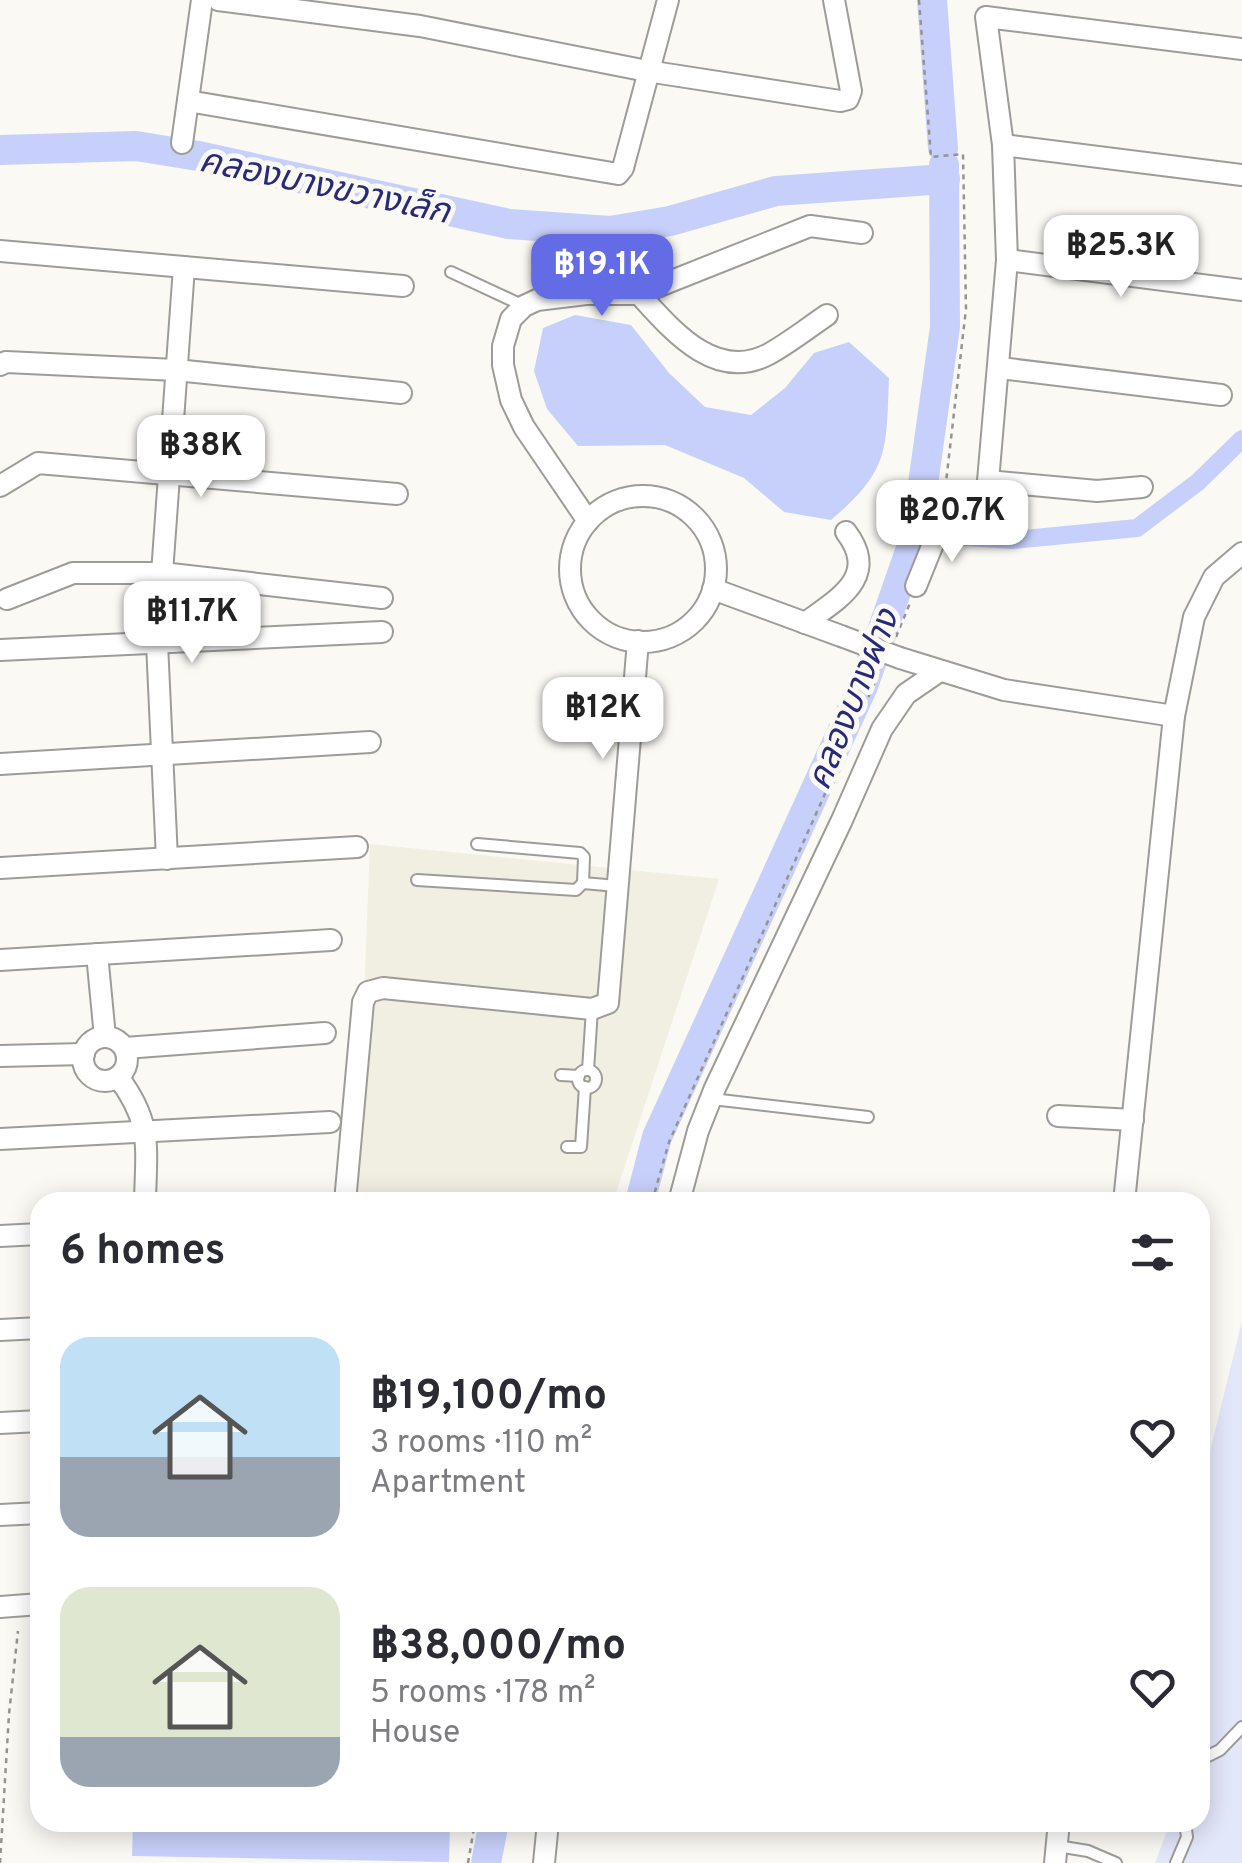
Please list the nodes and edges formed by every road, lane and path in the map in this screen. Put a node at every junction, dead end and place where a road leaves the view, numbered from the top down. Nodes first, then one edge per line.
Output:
1 (202, 0) edge
2 (218, 0) edge
3 (668, 0) edge
4 (834, 0) edge
5 (919, 0) edge
6 (1242, 50) edge
7 (647, 71) junction
8 (188, 102) junction
9 (182, 143) dead end
10 (1004, 145) junction
11 (1242, 175) edge
12 (862, 233) dead end
13 (0, 252) edge
14 (1007, 260) junction
15 (184, 267) junction
16 (451, 272) dead end
17 (403, 286) dead end
18 (1242, 290) edge
19 (639, 294) junction
20 (524, 306) junction
21 (827, 315) dead end
22 (0, 365) edge
23 (1000, 368) junction
24 (176, 370) junction
25 (401, 393) dead end
26 (1222, 395) dead end
27 (169, 472) junction
28 (0, 486) edge
29 (1142, 488) dead end
30 (396, 494) dead end
31 (588, 520) junction
32 (941, 524) joint
33 (846, 532) dead end
34 (1242, 553) edge
35 (162, 573) junction
36 (916, 586) joint
37 (714, 589) junction
38 (382, 598) dead end
39 (7, 600) dead end
40 (805, 623) junction
41 (382, 632) dead end
42 (638, 641) junction
43 (157, 643) junction
44 (0, 650) edge
45 (897, 650) junction
46 (880, 669) dead end
47 (938, 672) junction
48 (1174, 716) junction
49 (370, 742) dead end
50 (162, 753) junction
51 (0, 764) edge
52 (478, 844) dead end
53 (357, 847) dead end
54 (166, 859) junction
55 (0, 868) edge
56 (417, 880) dead end
57 (583, 883) junction
58 (618, 886) junction
59 (331, 940) dead end
60 (96, 954) junction
61 (0, 960) edge
62 (592, 1009) junction
63 (325, 1032) dead end
64 (105, 1037) junction
65 (125, 1048) junction
66 (84, 1054) junction
67 (0, 1056) edge
68 (561, 1075) dead end
69 (118, 1077) junction
70 (584, 1078) junction
71 (711, 1099) junction
72 (1058, 1116) dead end
73 (868, 1118) dead end
74 (1133, 1120) junction
75 (330, 1122) dead end
76 (147, 1132) junction
77 (0, 1139) edge
78 (566, 1147) dead end
79 (145, 1192) edge
80 (346, 1192) edge
81 (655, 1192) edge
82 (682, 1192) edge
83 (1125, 1192) edge
84 (30, 1234) edge
85 (0, 1236) edge
86 (30, 1328) edge
87 (0, 1330) edge
88 (30, 1422) edge
89 (0, 1423) edge
90 (30, 1514) edge
91 (0, 1515) edge
92 (30, 1605) edge
93 (0, 1607) edge
94 (18, 1632) dead end
95 (1242, 1726) edge
96 (1210, 1755) edge
97 (473, 1832) edge
98 (547, 1832) edge
99 (1187, 1832) edge
100 (1056, 1854) edge
101 (0, 1863) edge
102 (468, 1863) edge
103 (544, 1863) edge
104 (1116, 1863) edge
105 (1176, 1863) edge

1 - 8 street
2 - 7 street
3 - 7 street
4 - 7 street
5 - 32 path
6 - 10 street
7 - 8 street
8 - 9 street
10 - 11 street
10 - 14 street
12 - 19 street
13 - 15 street
14 - 18 street
14 - 23 street
15 - 17 street
15 - 24 street
16 - 20 lane
19 - 20 street
19 - 21 street
20 - 31 street
22 - 24 street
23 - 26 street
23 - 29 street
24 - 25 street
24 - 27 street
27 - 28 street
27 - 30 street
27 - 35 street
31 - 37 street
31 - 42 street
32 - 36 street
33 - 40 street
34 - 48 street
35 - 38 street
35 - 39 street
35 - 43 street
36 - 45 path
37 - 40 street
37 - 42 street
40 - 45 street, bridge
41 - 43 street
42 - 58 street
43 - 44 street
43 - 50 street
45 - 47 street
46 - 81 path
47 - 48 street
47 - 71 street
48 - 74 street
49 - 50 street
50 - 51 street
50 - 54 street
52 - 57 lane
53 - 54 street
54 - 55 street
56 - 57 lane
57 - 58 lane
58 - 62 street
59 - 60 street
60 - 61 street
60 - 64 street
62 - 70 lane
62 - 80 street
63 - 65 street
64 - 65 street
64 - 66 street
65 - 69 street
66 - 67 street
66 - 69 street
68 - 70 lane
69 - 76 street
70 - 78 lane
71 - 73 lane
71 - 82 street
72 - 74 street
74 - 83 street
75 - 76 street
76 - 77 street
76 - 79 street
84 - 85 street
86 - 87 street
88 - 89 street
90 - 91 street
92 - 93 street
94 - 101 path
95 - 96 lane
97 - 102 path
98 - 103 street
99 - 105 lane
100 - 104 lane

